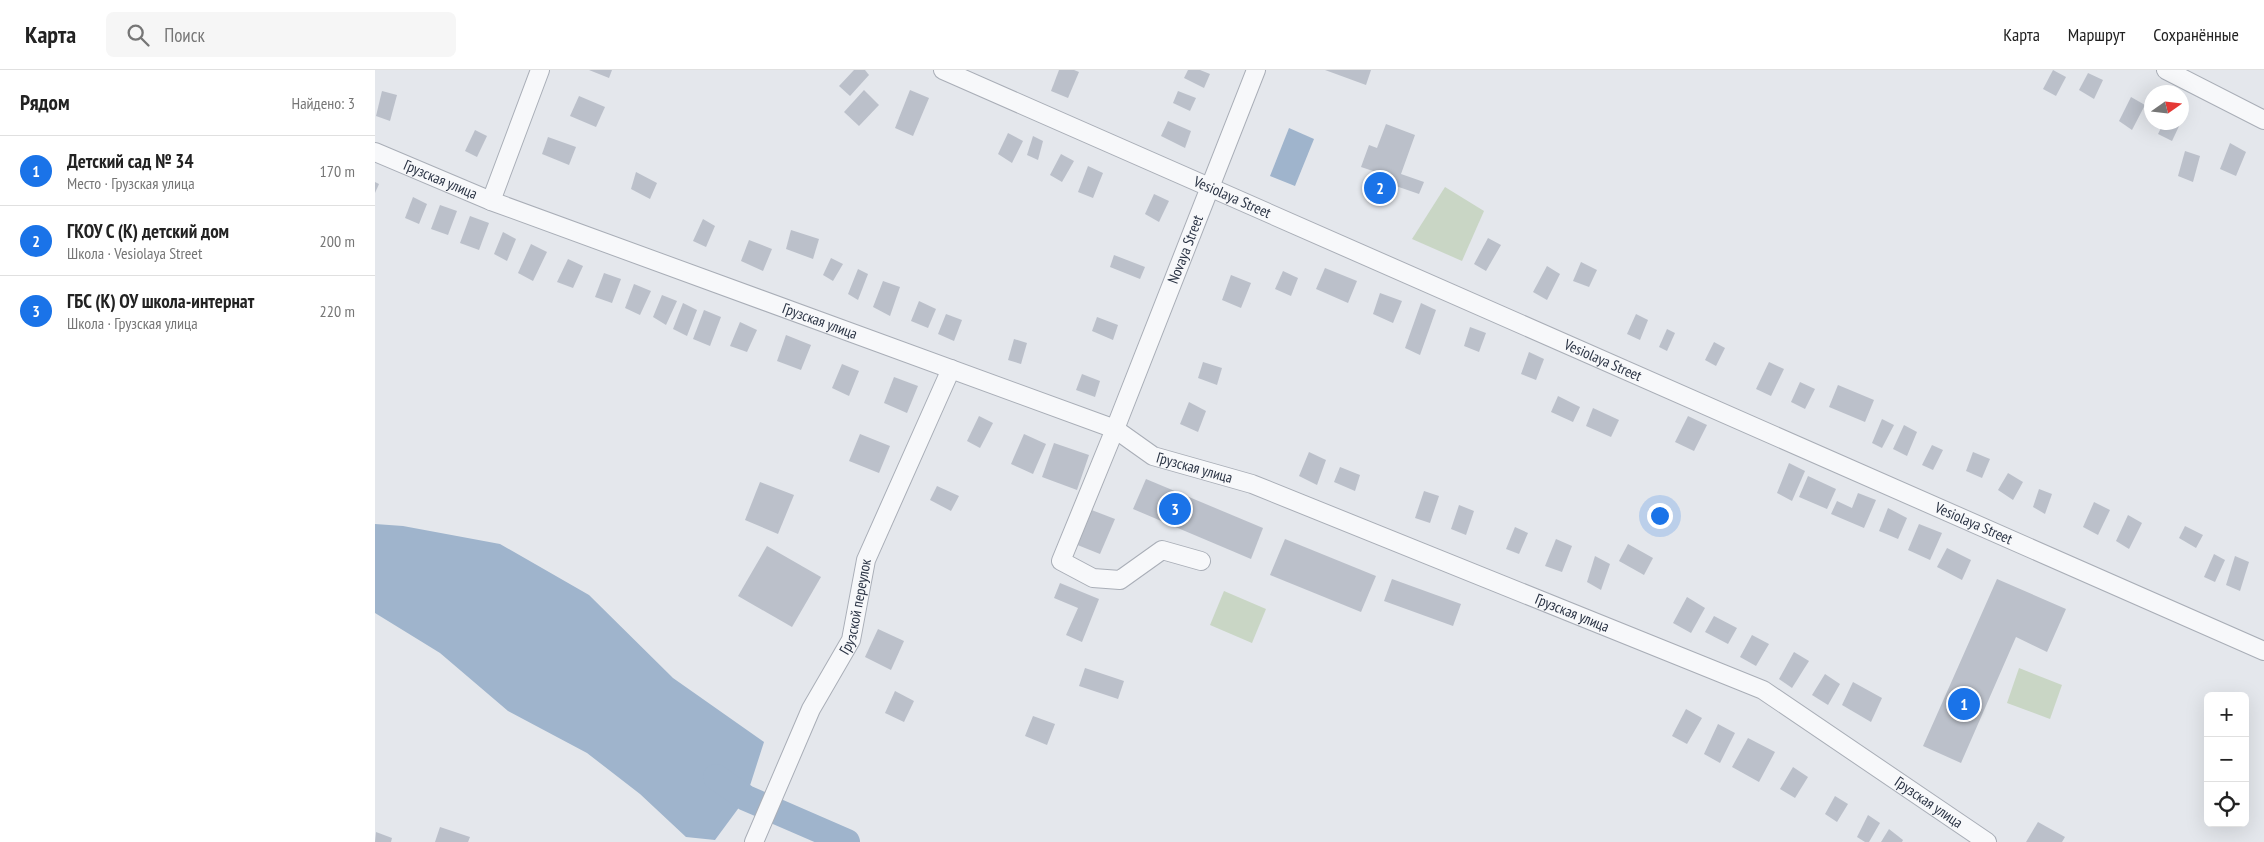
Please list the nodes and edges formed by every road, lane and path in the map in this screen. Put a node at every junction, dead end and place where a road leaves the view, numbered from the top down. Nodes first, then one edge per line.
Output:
1 (540, 70) edge
2 (943, 70) edge
3 (1256, 70) edge
4 (2167, 70) edge
5 (2264, 120) edge
6 (375, 152) edge
7 (1209, 186) junction
8 (491, 201) junction
9 (951, 369) junction
10 (1115, 429) junction
11 (1201, 561) dead end
12 (2264, 651) edge
13 (754, 842) edge
14 (1987, 842) edge

1 - 8 street
2 - 7 street, Vesiolaya Street
3 - 7 street, Novaya Street
4 - 5 street
6 - 8 street, Грузская улица
7 - 10 street, Novaya Street
7 - 12 street, Vesiolaya Street
8 - 9 street, Грузская улица
9 - 10 street, Грузская улица
9 - 13 street, Грузской переулок
10 - 11 street, Novaya Street
10 - 14 street, Грузская улица

